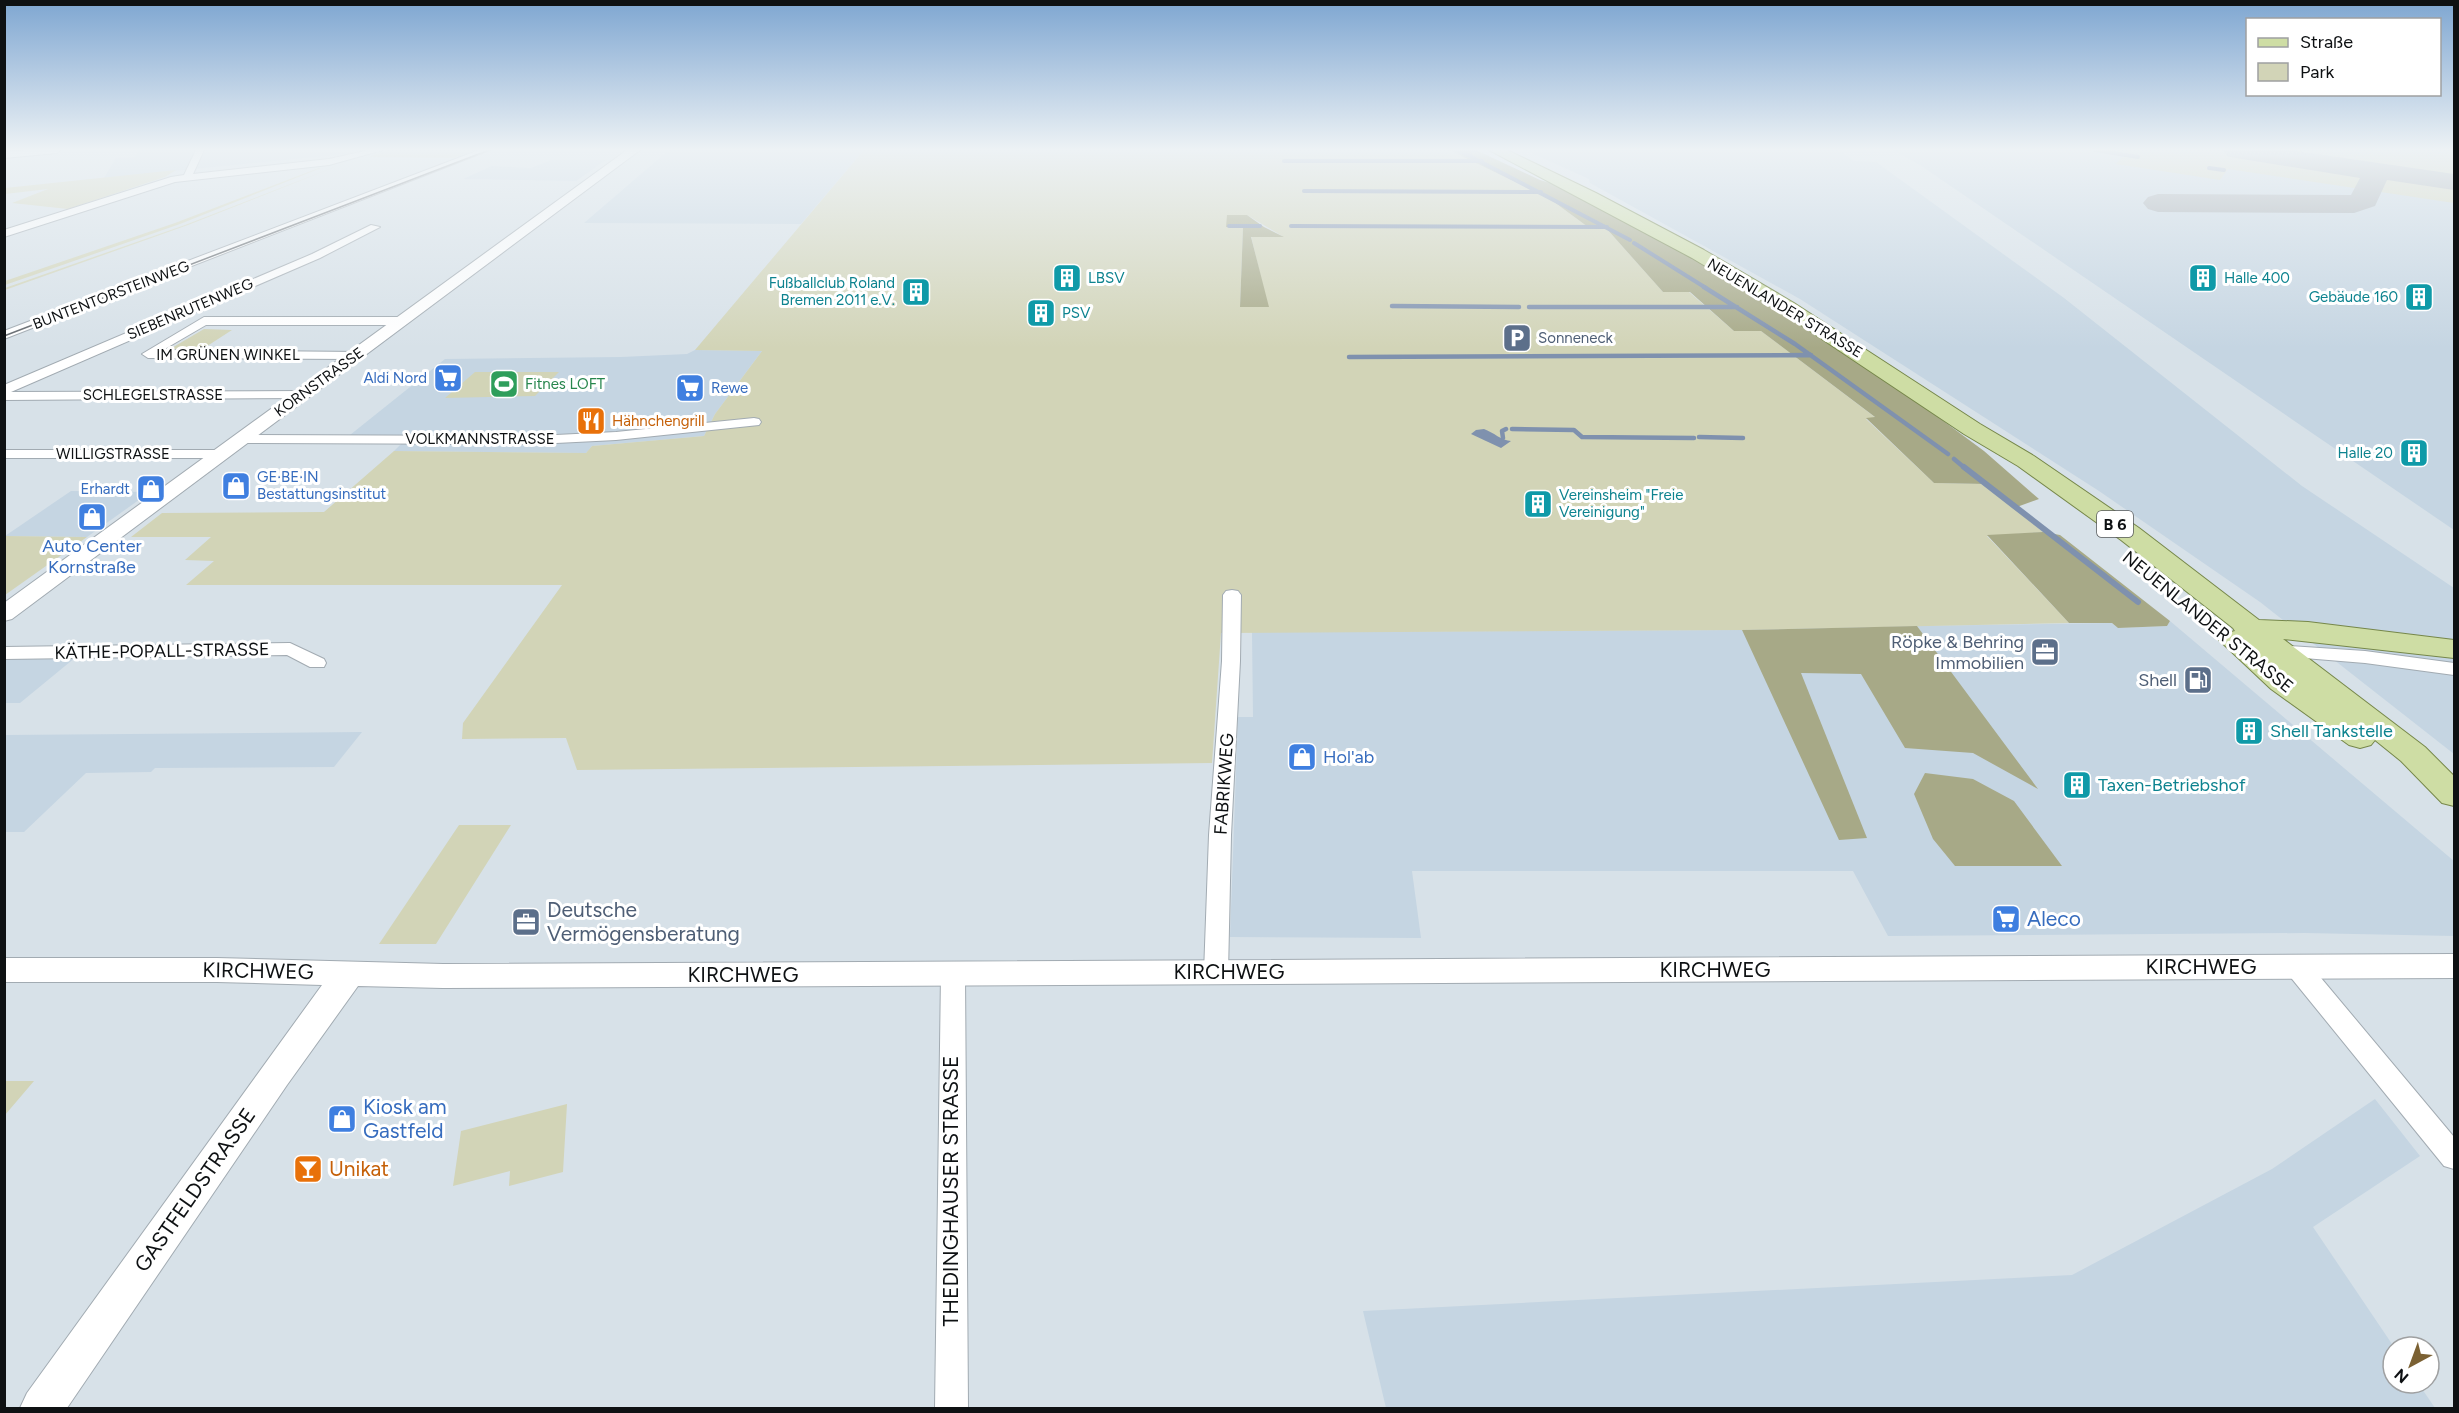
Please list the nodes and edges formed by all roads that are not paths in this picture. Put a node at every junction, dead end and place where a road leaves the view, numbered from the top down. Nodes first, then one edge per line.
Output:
1 (61, 216) edge
2 (314, 216) edge
3 (544, 216) edge
4 (1628, 216) edge
5 (375, 227) dead end
6 (4, 234) edge
7 (401, 321) junction
8 (4, 335) edge
9 (355, 355) junction
10 (4, 390) edge
11 (302, 395) junction
12 (4, 396) edge
13 (754, 422) dead end
14 (1972, 429) junction
15 (241, 439) junction
16 (4, 454) edge
17 (220, 454) junction
18 (1232, 595) dead end
19 (4, 614) edge
20 (2261, 644) junction
21 (2454, 649) edge
22 (4, 653) edge
23 (317, 663) dead end
24 (2454, 669) edge
25 (2454, 795) edge
26 (2454, 801) edge
27 (2454, 966) edge
28 (2297, 967) junction
29 (4, 970) edge
30 (350, 972) junction
31 (1216, 973) junction
32 (953, 974) junction
33 (2454, 1157) edge
34 (42, 1408) edge
35 (951, 1408) edge

1 - 6 street
2 - 8 street, BUNTENTORSTEINWEG
3 - 7 street, KORNSTRASSE
4 - 14 main road, NEUENLANDER STRASSE / B 6
5 - 10 street, SIEBENRUTENWEG
7 - 9 street, KORNSTRASSE
7 - 9 street, IM GRÜNEN WINKEL
9 - 11 street, KORNSTRASSE
11 - 12 street, SCHLEGELSTRASSE
11 - 15 street, KORNSTRASSE
13 - 15 street, VOLKMANNSTRASSE
14 - 20 main road, NEUENLANDER STRASSE / B 6
14 - 20 main road, NEUENLANDER STRASSE / B 6
15 - 17 street, KORNSTRASSE
16 - 17 street, WILLIGSTRASSE
17 - 19 street, KORNSTRASSE
18 - 31 street, FABRIKWEG
20 - 21 main road
20 - 24 street
20 - 25 main road, NEUENLANDER STRASSE
20 - 26 main road, NEUENLANDER STRASSE / B 6
22 - 23 street, KÄTHE-POPALL-STRASSE
27 - 28 street, KIRCHWEG
28 - 31 street, KIRCHWEG
28 - 33 street
29 - 30 street, KIRCHWEG
30 - 32 street, KIRCHWEG
30 - 34 street, GASTFELDSTRASSE
31 - 32 street, KIRCHWEG
32 - 35 street, THEDINGHAUSER STRASSE

